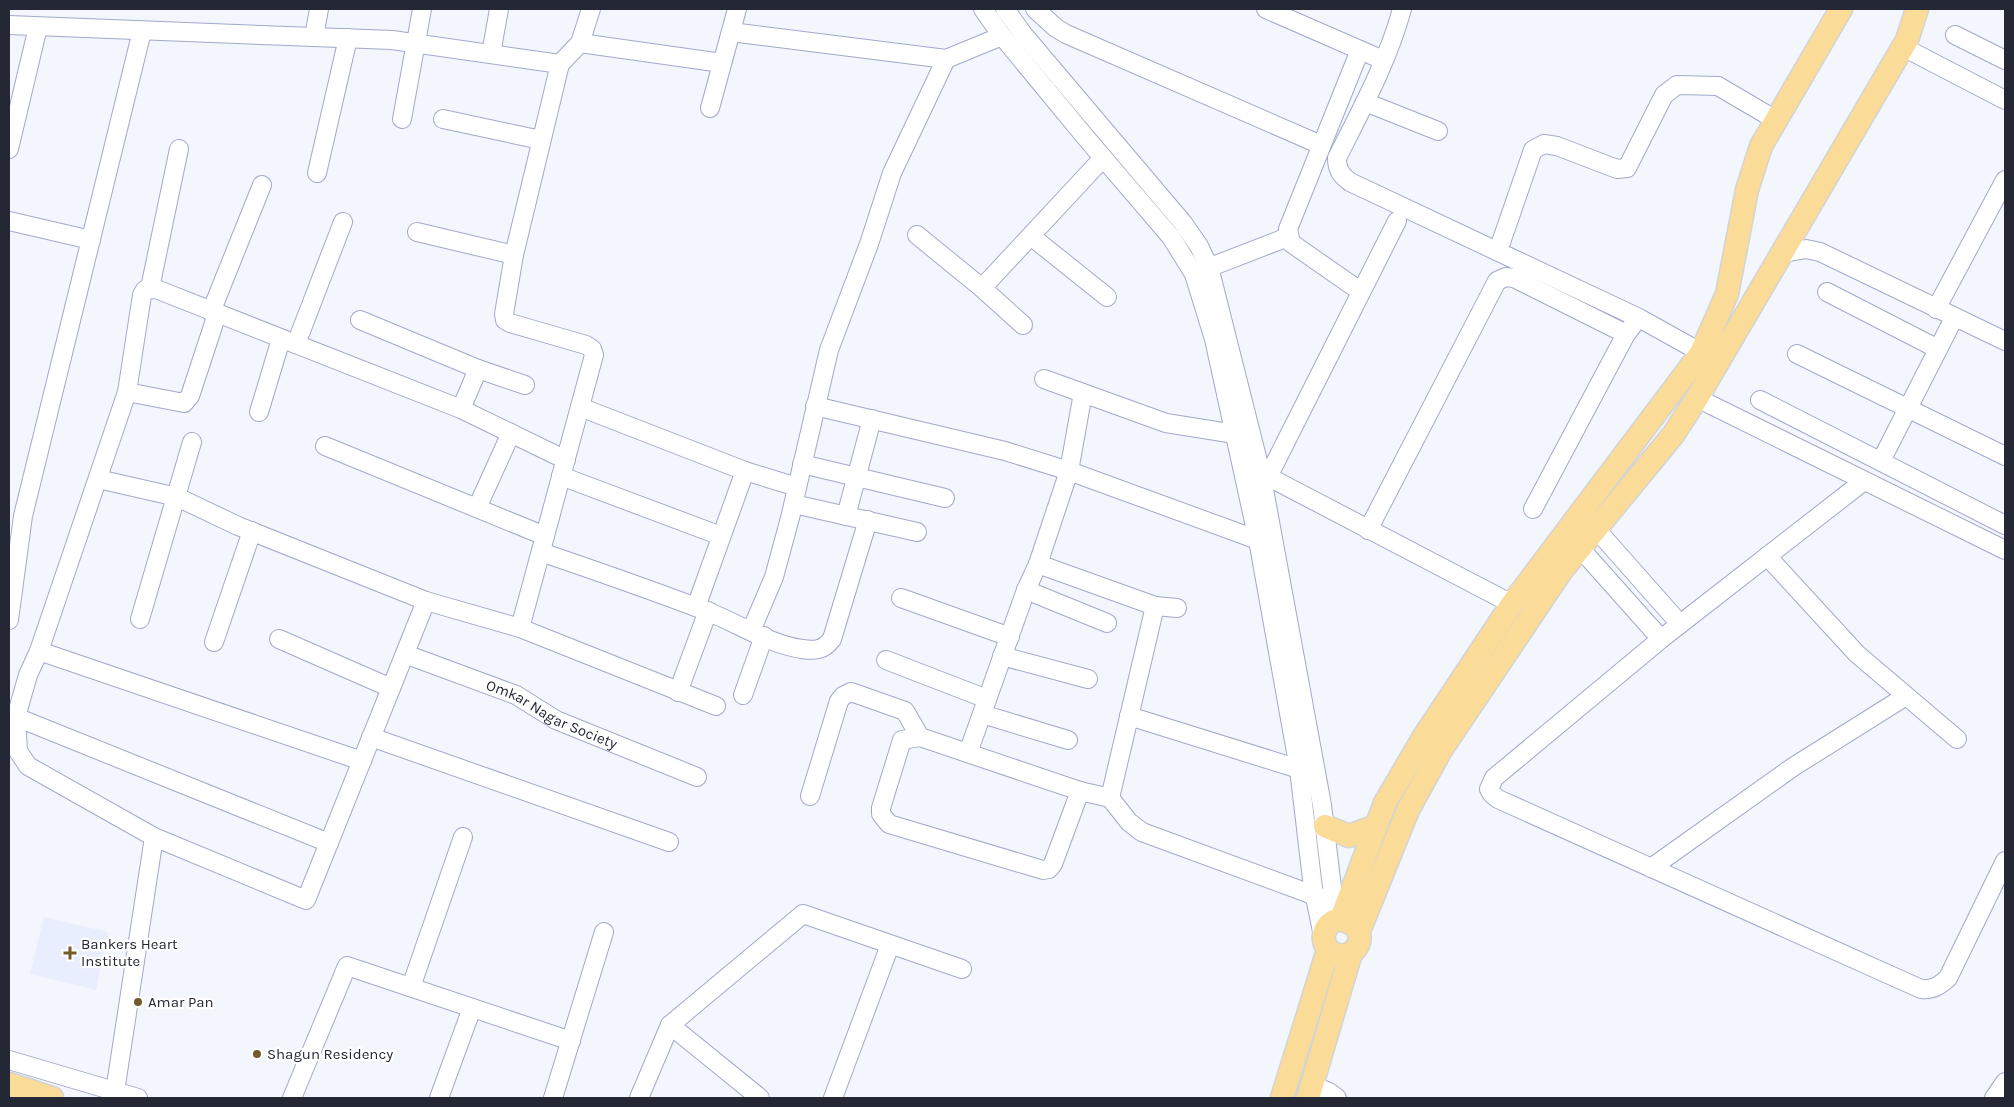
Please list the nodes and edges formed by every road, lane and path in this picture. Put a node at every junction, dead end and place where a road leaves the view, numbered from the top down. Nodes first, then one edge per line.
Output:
1 (319, 9) edge
2 (422, 9) edge
3 (499, 9) edge
4 (591, 9) edge
5 (737, 9) edge
6 (983, 9) edge
7 (1005, 9) edge
8 (1034, 9) edge
9 (1266, 9) edge
10 (1402, 9) edge
11 (1842, 9) edge
12 (1917, 9) edge
13 (9, 26) edge
14 (38, 27) junction
15 (1019, 30) junction
16 (142, 31) junction
17 (731, 32) junction
18 (1955, 35) dead end
19 (1002, 36) junction
20 (314, 37) junction
21 (348, 38) junction
22 (580, 43) junction
23 (415, 44) junction
24 (1903, 47) junction
25 (1360, 50) junction
26 (491, 54) junction
27 (946, 59) junction
28 (1383, 60) junction
29 (2005, 60) edge
30 (722, 62) junction
31 (560, 64) junction
32 (2005, 100) edge
33 (1365, 102) junction
34 (710, 108) dead end
35 (402, 119) dead end
36 (443, 119) dead end
37 (1776, 120) junction
38 (1438, 130) dead end
39 (541, 140) junction
40 (1321, 145) junction
41 (9, 149) edge
42 (178, 149) dead end
43 (1104, 158) junction
44 (317, 173) dead end
45 (2005, 180) edge
46 (262, 185) dead end
47 (9, 221) edge
48 (1397, 221) dead end
49 (343, 222) dead end
50 (417, 232) dead end
51 (917, 235) dead end
52 (1032, 237) junction
53 (1288, 237) junction
54 (90, 240) junction
55 (1498, 251) junction
56 (1784, 253) junction
57 (514, 255) junction
58 (1202, 270) junction
59 (150, 288) junction
60 (982, 288) junction
61 (1360, 291) junction
62 (1827, 292) dead end
63 (1107, 297) dead end
64 (1936, 309) junction
65 (214, 313) junction
66 (1639, 318) junction
67 (1954, 318) junction
68 (360, 320) dead end
69 (1023, 325) dead end
70 (1626, 334) junction
71 (288, 342) junction
72 (2005, 342) edge
73 (1938, 349) junction
74 (1797, 354) dead end
75 (1710, 358) junction
76 (478, 369) junction
77 (1044, 379) dead end
78 (525, 385) dead end
79 (127, 392) junction
80 (1083, 393) junction
81 (1697, 398) junction
82 (1760, 400) dead end
83 (815, 406) junction
84 (580, 407) junction
85 (461, 409) junction
86 (1908, 410) junction
87 (258, 412) dead end
88 (872, 419) junction
89 (510, 434) junction
90 (1235, 434) junction
91 (192, 442) dead end
92 (325, 446) dead end
93 (2005, 456) edge
94 (1881, 462) junction
95 (802, 464) junction
96 (564, 468) junction
97 (745, 471) junction
98 (1069, 471) junction
99 (1264, 475) junction
100 (856, 478) junction
101 (98, 479) junction
102 (1864, 480) junction
103 (795, 495) junction
104 (177, 497) junction
105 (944, 498) dead end
106 (477, 508) junction
107 (1533, 509) dead end
108 (846, 516) junction
109 (1261, 518) junction
110 (868, 520) junction
111 (2004, 521) edge
112 (1368, 530) junction
113 (1596, 530) junction
114 (252, 531) junction
115 (917, 532) dead end
116 (721, 536) junction
117 (1258, 540) junction
118 (543, 544) junction
119 (1579, 547) junction
120 (2005, 550) edge
121 (1767, 556) junction
122 (1038, 564) junction
123 (1026, 590) junction
124 (901, 598) dead end
125 (426, 601) junction
126 (1512, 604) junction
127 (1154, 606) junction
128 (1177, 608) dead end
129 (702, 609) junction
130 (9, 616) edge
131 (140, 619) dead end
132 (1107, 623) dead end
133 (1680, 624) junction
134 (520, 628) junction
135 (758, 634) junction
136 (1010, 637) junction
137 (280, 639) dead end
138 (1661, 639) junction
139 (214, 642) dead end
140 (39, 650) junction
141 (405, 654) junction
142 (1002, 656) junction
143 (886, 660) dead end
144 (1088, 679) dead end
145 (391, 688) junction
146 (678, 692) junction
147 (15, 693) edge
148 (742, 695) dead end
149 (1906, 696) junction
150 (716, 706) dead end
151 (985, 706) junction
152 (1129, 716) junction
153 (16, 717) junction
154 (371, 737) junction
155 (920, 737) junction
156 (1957, 739) dead end
157 (1068, 740) dead end
158 (968, 753) junction
159 (362, 761) junction
160 (1298, 769) junction
161 (697, 777) dead end
162 (1080, 791) junction
163 (810, 796) dead end
164 (1110, 798) junction
165 (1325, 826) junction
166 (1376, 826) junction
167 (154, 837) junction
168 (463, 837) dead end
169 (669, 842) dead end
170 (329, 844) junction
171 (2005, 861) edge
172 (1651, 868) junction
173 (1315, 897) junction
174 (1337, 926) junction
175 (604, 932) dead end
176 (890, 945) junction
177 (962, 969) dead end
178 (411, 987) junction
179 (472, 1008) junction
180 (670, 1025) junction
181 (571, 1041) junction
182 (9, 1060) edge
183 (2005, 1082) edge
184 (9, 1084) edge
185 (1310, 1092) edge
186 (115, 1095) edge
187 (52, 1098) edge
188 (138, 1098) edge
189 (292, 1098) edge
190 (439, 1098) edge
191 (554, 1098) edge
192 (639, 1098) edge
193 (760, 1098) edge
194 (833, 1098) edge
195 (1282, 1098) edge
196 (1337, 1098) edge
197 (1994, 1098) edge

1 - 20 street
2 - 23 street
3 - 26 street
4 - 22 street
5 - 17 street
6 - 19 street
7 - 15 street
8 - 15 street
8 - 40 street
9 - 25 street
10 - 28 street
11 - 37 main road
12 - 24 main road
13 - 14 street
14 - 16 street
14 - 41 street
15 - 58 street
16 - 20 street
16 - 54 street
17 - 27 street
17 - 30 street
18 - 29 street
19 - 27 street
19 - 43 street
20 - 21 street
21 - 23 street
21 - 44 street
22 - 30 street
22 - 31 street
23 - 26 street
23 - 35 street
24 - 32 street
24 - 56 main road
25 - 28 street
25 - 40 street
26 - 31 street
27 - 83 street
28 - 33 street
30 - 34 street
31 - 39 street
33 - 38 street
33 - 55 street
36 - 39 street
37 - 55 street
37 - 75 main road
39 - 57 street
40 - 53 street
42 - 59 street
43 - 52 street
43 - 58 street
45 - 64 street
46 - 65 street
47 - 54 street
48 - 61 street
49 - 71 street
50 - 57 street
51 - 60 street
52 - 60 street
52 - 63 street
53 - 58 street
53 - 61 street
54 - 130 street
55 - 66 street
56 - 64 street
56 - 75 main road
57 - 84 street
58 - 90 street
58 - 99 street
59 - 65 street
59 - 79 street
60 - 69 street
61 - 99 street
62 - 73 street
64 - 67 street
65 - 71 street
65 - 79 street
66 - 70 street
66 - 75 street
67 - 72 street
67 - 73 street
68 - 76 street
70 - 107 street
70 - 112 street
71 - 85 street
71 - 87 street
73 - 86 street
74 - 86 street
75 - 81 main road
75 - 126 main road
76 - 78 street
76 - 85 street
77 - 80 street
79 - 101 street
80 - 90 street
80 - 98 street
81 - 102 street
81 - 113 main road
82 - 94 street
83 - 88 street
83 - 95 street
84 - 96 street
84 - 97 street
85 - 89 street
86 - 93 street
86 - 94 street
88 - 98 street
88 - 100 street
89 - 96 street
89 - 106 street
90 - 109 street
91 - 104 street
92 - 106 street
94 - 111 street
95 - 100 street
95 - 103 street
96 - 116 street
96 - 118 street
97 - 103 street
97 - 116 street
98 - 117 street
98 - 122 street
99 - 109 street
99 - 112 street
100 - 105 street
100 - 108 street
101 - 104 street
101 - 140 street
102 - 120 street
102 - 121 street
103 - 108 street
103 - 135 street
104 - 114 street
104 - 131 street
106 - 118 street
108 - 110 street
109 - 117 street
109 - 165 street
110 - 115 street
110 - 135 street
112 - 126 street
113 - 119 main road
113 - 133 street
114 - 125 street
114 - 139 street
116 - 129 street
117 - 160 street
118 - 129 street
118 - 134 street
119 - 138 street
119 - 174 main road
121 - 133 street
121 - 149 street
122 - 123 street
122 - 127 street
123 - 132 street
123 - 136 street
124 - 136 street
125 - 134 street
125 - 141 street
126 - 166 main road
127 - 128 street
127 - 152 street
129 - 135 street
129 - 146 street
133 - 138 street
134 - 146 street
135 - 148 street
136 - 142 street
137 - 145 street
138 - 172 street
140 - 147 street
140 - 159 street
141 - 145 street
141 - 161 street, Omkar Nagar Society
142 - 144 street
142 - 151 street
143 - 151 street
145 - 154 street
146 - 150 street
147 - 153 street
149 - 156 street
149 - 172 street
151 - 157 street
151 - 158 street
152 - 160 street
152 - 164 street
153 - 167 street
153 - 170 street
154 - 159 street
154 - 169 street
155 - 158 street
155 - 162 street
155 - 163 street
158 - 162 street
159 - 170 street
160 - 173 street
162 - 164 street
164 - 173 street
165 - 166 main road
165 - 174 street
166 - 174 main road
167 - 170 street
167 - 186 street
168 - 178 street
171 - 172 street
173 - 174 street
173 - 174 street
174 - 185 main road
174 - 195 main road
175 - 181 street
176 - 177 street
176 - 180 street
176 - 194 street
178 - 179 street
178 - 189 street
179 - 181 street
179 - 190 street
180 - 192 street
180 - 193 street
181 - 191 street
182 - 186 street
183 - 197 street
184 - 187 main road
185 - 196 street
186 - 188 street

